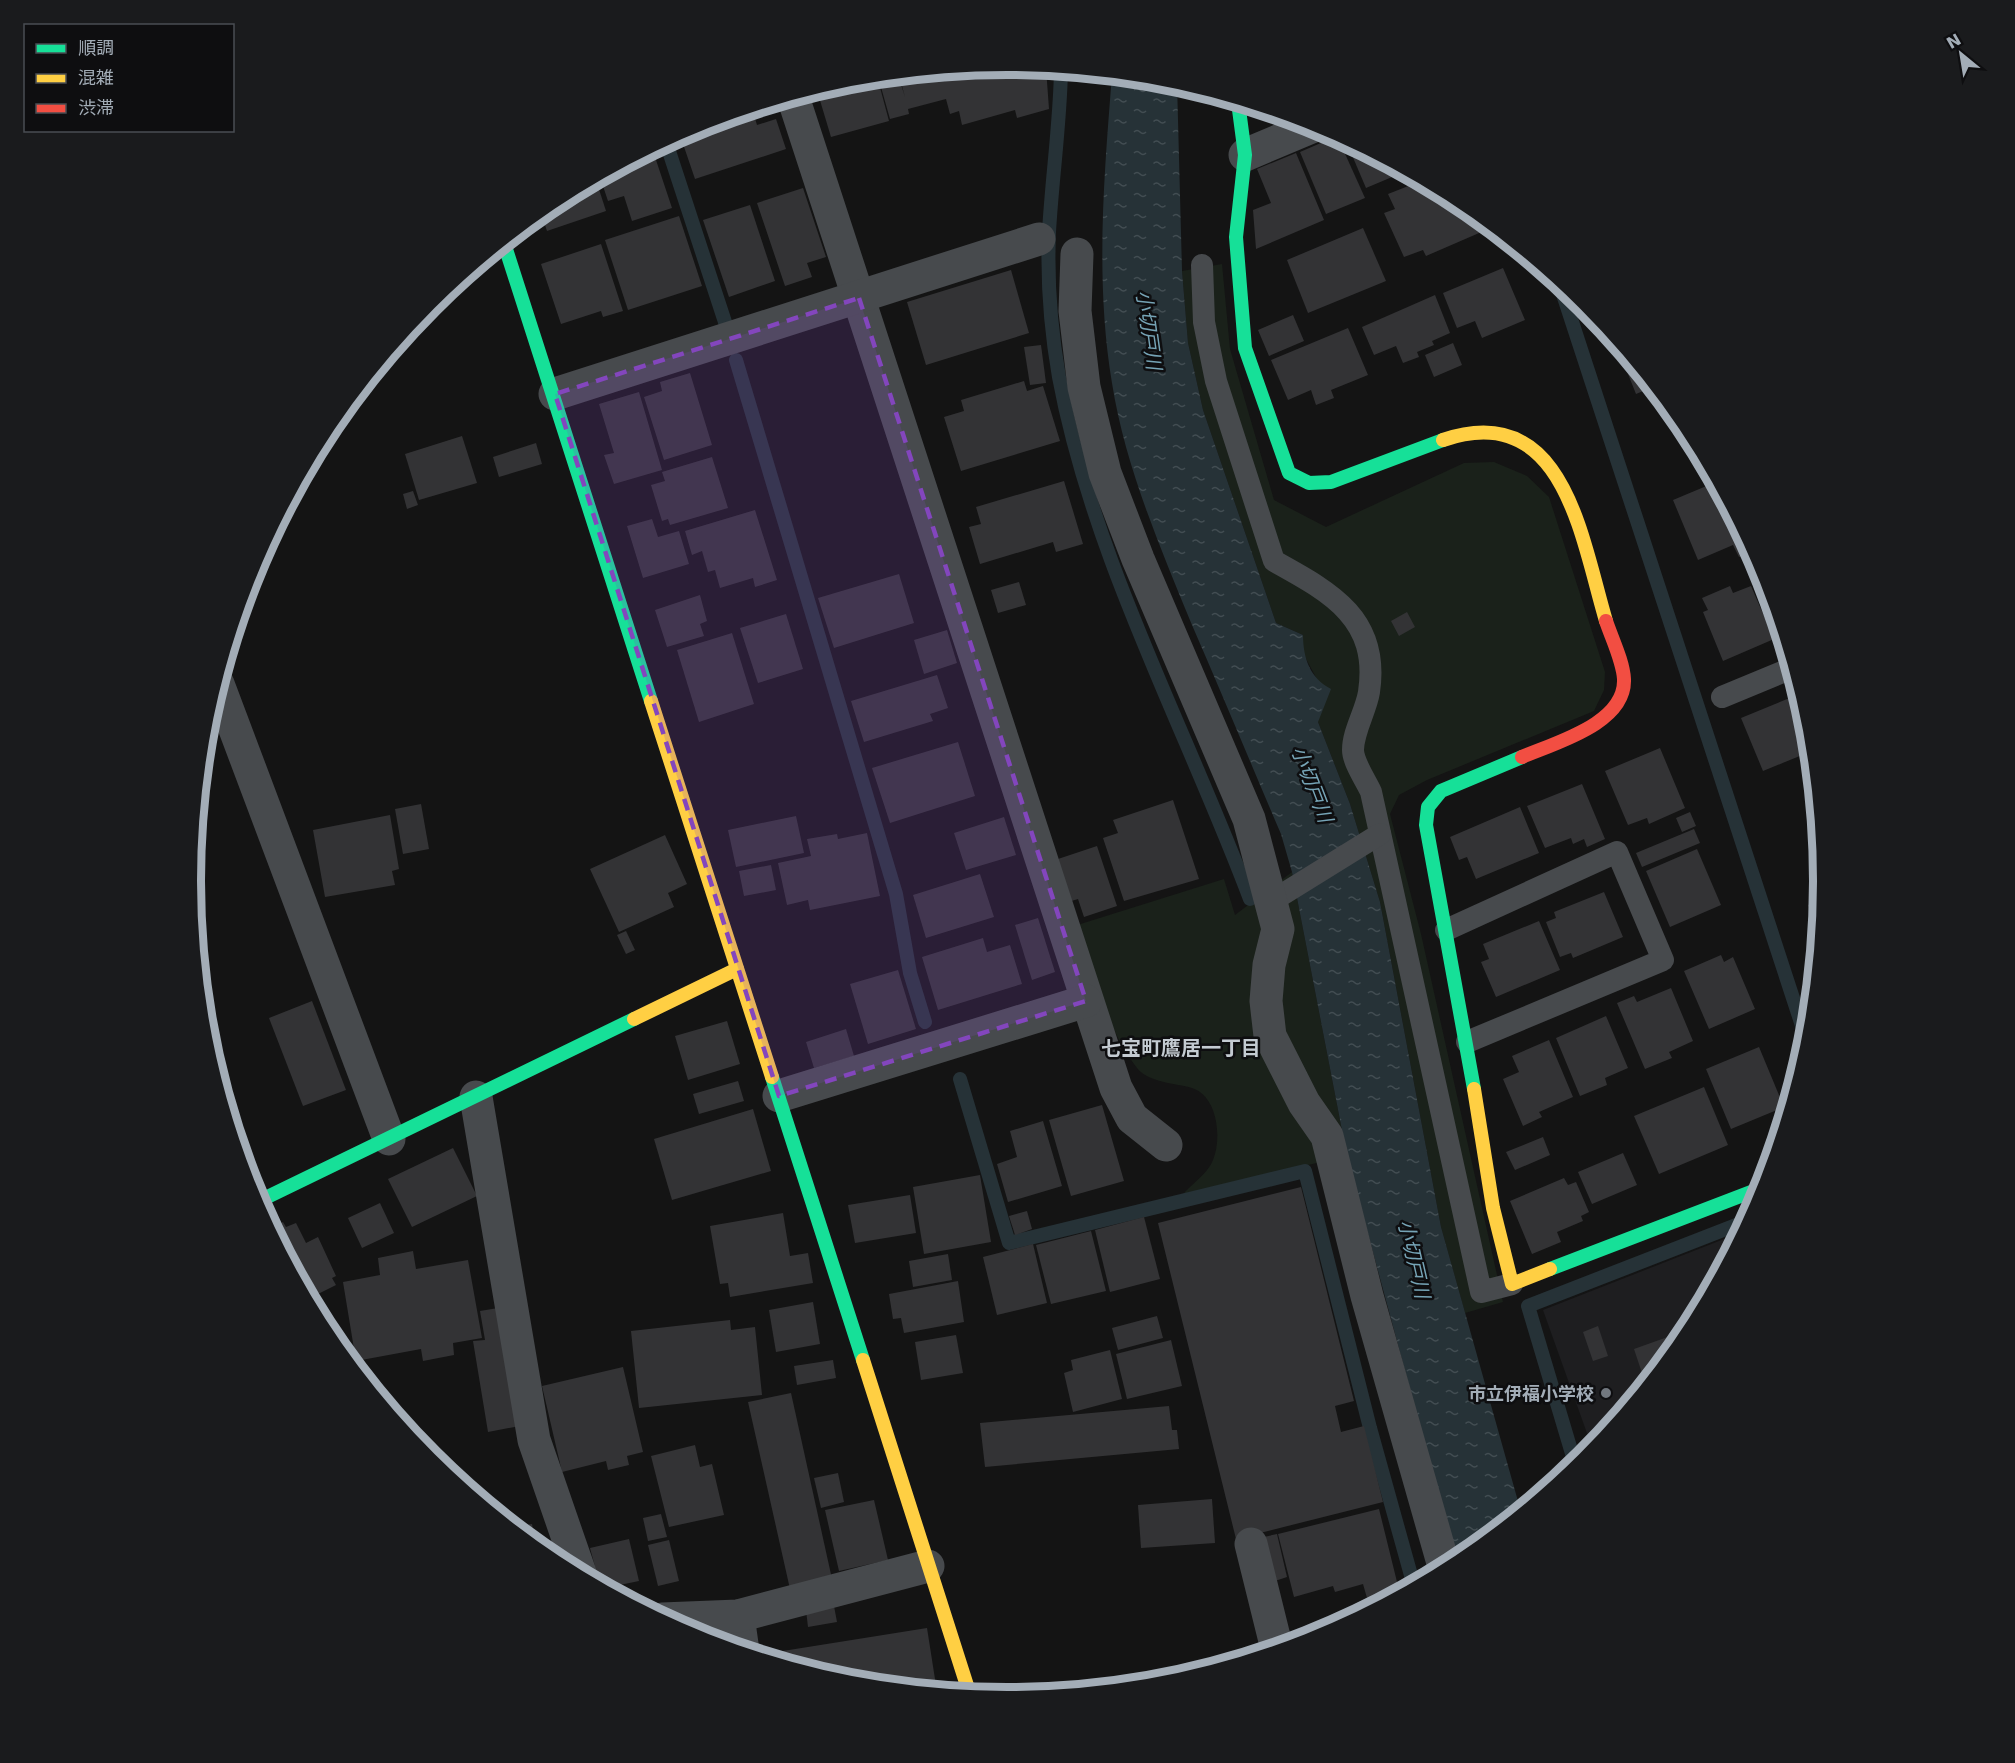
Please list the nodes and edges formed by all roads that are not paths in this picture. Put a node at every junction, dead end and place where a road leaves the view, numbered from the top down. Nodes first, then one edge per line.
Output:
1 (796, 103) edge
2 (1239, 109) edge
3 (1302, 131) edge
4 (1245, 155) junction
5 (1039, 239) dead end
6 (507, 250) edge
7 (1077, 254) dead end
8 (1202, 265) dead end
9 (859, 298) junction
10 (555, 394) junction
11 (1786, 670) edge
12 (223, 696) edge
13 (1722, 697) dead end
14 (1376, 836) junction
15 (1275, 899) junction
16 (1446, 930) junction
17 (737, 969) junction
18 (1086, 1001) junction
19 (1467, 1042) junction
20 (778, 1096) junction
21 (476, 1097) junction
22 (388, 1139) junction
23 (1166, 1145) dead end
24 (1752, 1191) edge
25 (266, 1198) edge
26 (1512, 1284) junction
27 (1251, 1544) dead end
28 (1442, 1561) edge
29 (576, 1563) edge
30 (928, 1566) junction
31 (738, 1616) junction
32 (680, 1618) edge
33 (1275, 1642) edge
34 (742, 1643) edge
35 (967, 1686) edge

1 - 9 street
2 - 4 street
3 - 4 street
4 - 16 street
5 - 9 street
6 - 10 street
7 - 15 street
8 - 14 lane
9 - 10 street
9 - 18 street
10 - 17 street
11 - 13 lane
12 - 22 street
14 - 15 lane
14 - 26 lane
15 - 28 street
16 - 19 street
16 - 19 lane
17 - 20 street
17 - 21 street
18 - 20 street
18 - 23 street
19 - 26 street
20 - 30 street
21 - 22 street
21 - 29 street
22 - 25 street
24 - 26 street
27 - 33 street
30 - 31 street
30 - 35 street
31 - 32 street
31 - 34 street

